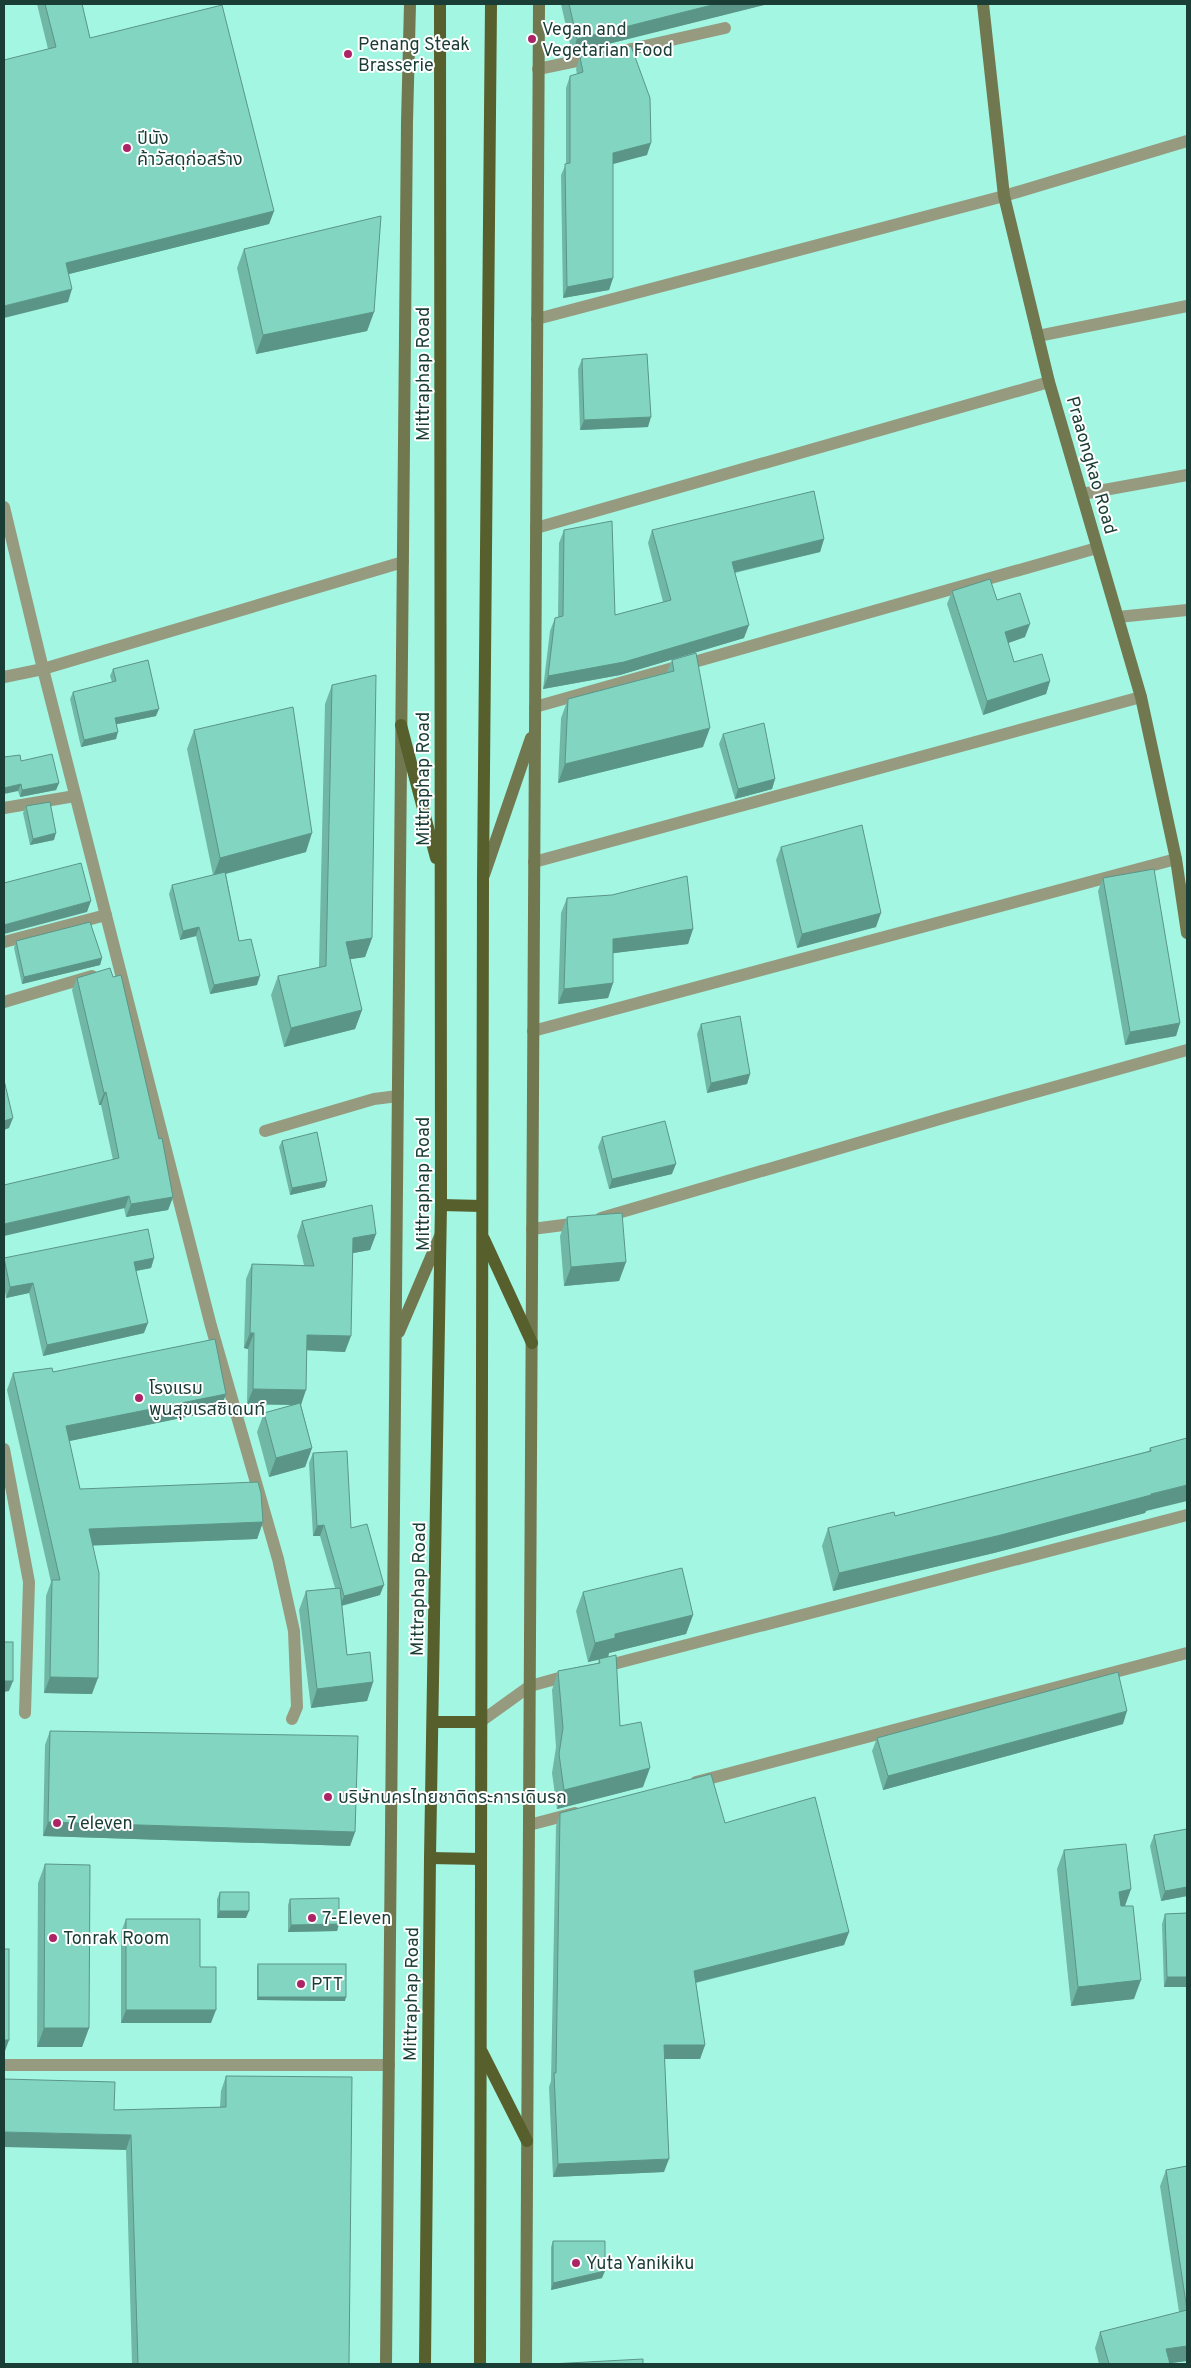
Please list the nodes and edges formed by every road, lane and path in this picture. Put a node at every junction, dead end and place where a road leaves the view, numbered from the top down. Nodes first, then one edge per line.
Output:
1 (410, 4) edge
2 (440, 4) edge
3 (491, 4) edge
4 (541, 4) edge
5 (983, 4) edge
6 (725, 28) dead end
7 (538, 69) junction
8 (1187, 141) edge
9 (1004, 196) junction
10 (1187, 306) edge
11 (537, 319) junction
12 (1038, 336) junction
13 (1049, 382) junction
14 (1187, 475) edge
15 (1082, 494) junction
16 (4, 507) edge
17 (536, 528) junction
18 (1098, 548) junction
19 (403, 562) junction
20 (1187, 610) edge
21 (1118, 617) junction
22 (43, 669) junction
23 (4, 677) edge
24 (1141, 697) junction
25 (535, 707) junction
26 (401, 725) junction
27 (535, 726) junction
28 (75, 796) junction
29 (4, 808) edge
30 (1176, 859) junction
31 (534, 862) junction
32 (441, 878) junction
33 (483, 879) junction
34 (1184, 889) edge
35 (106, 915) junction
36 (1187, 933) edge
37 (4, 942) edge
38 (110, 970) junction
39 (4, 1002) edge
40 (533, 1031) junction
41 (1187, 1050) edge
42 (398, 1096) junction
43 (265, 1131) dead end
44 (441, 1205) junction
45 (482, 1206) junction
46 (532, 1229) junction
47 (440, 1235) junction
48 (482, 1235) junction
49 (396, 1339) junction
50 (532, 1343) junction
51 (4, 1449) edge
52 (1187, 1515) edge
53 (1187, 1653) edge
54 (530, 1686) junction
55 (25, 1713) dead end
56 (292, 1719) dead end
57 (433, 1722) junction
58 (480, 1722) junction
59 (680, 1786) edge
60 (586, 1810) edge
61 (529, 1825) junction
62 (430, 1858) junction
63 (481, 1859) junction
64 (480, 2050) junction
65 (4, 2065) edge
66 (389, 2065) junction
67 (527, 2141) junction
68 (386, 2364) edge
69 (426, 2364) edge
70 (480, 2364) edge
71 (526, 2364) edge

1 - 19 main road
2 - 32 main road, Mittraphap Road
3 - 33 main road
4 - 7 main road
5 - 9 main road, Praaongkao Road
6 - 7 street
7 - 11 main road
8 - 9 street
9 - 11 street
9 - 12 main road, Praaongkao Road
10 - 12 street
11 - 17 main road
12 - 13 main road, Praaongkao Road
13 - 15 main road, Praaongkao Road
13 - 17 street
14 - 15 street
15 - 18 main road, Praaongkao Road
16 - 22 street
17 - 25 main road
18 - 21 main road, Praaongkao Road
18 - 25 street
19 - 22 street
19 - 26 main road
20 - 21 street
21 - 24 main road, Praaongkao Road
22 - 23 street
22 - 28 street
24 - 30 main road, Praaongkao Road
24 - 31 street
25 - 27 main road
26 - 32 main road
26 - 42 main road
27 - 31 main road
27 - 33 main road
28 - 29 street
28 - 35 street
30 - 34 main road, Praaongkao Road
30 - 40 street
31 - 40 main road
32 - 44 main road, Mittraphap Road
33 - 45 main road
34 - 36 main road, Praaongkao Road
35 - 37 street
35 - 38 street
38 - 39 street
38 - 56 street
40 - 46 main road
41 - 46 street
42 - 43 street
42 - 49 main road
44 - 45 main road
44 - 47 main road, Mittraphap Road
45 - 48 main road
46 - 50 main road
47 - 49 main road
47 - 57 main road, Mittraphap Road
48 - 50 main road
48 - 58 main road
49 - 66 main road
50 - 54 main road
51 - 55 street
52 - 54 street
53 - 59 street
54 - 58 street
54 - 61 main road
57 - 58 main road
57 - 62 main road, Mittraphap Road
58 - 63 main road
60 - 61 street
61 - 67 main road
62 - 63 main road
62 - 69 main road, Mittraphap Road
63 - 64 main road
64 - 67 main road
64 - 70 main road
65 - 66 street
66 - 68 main road
67 - 71 main road

